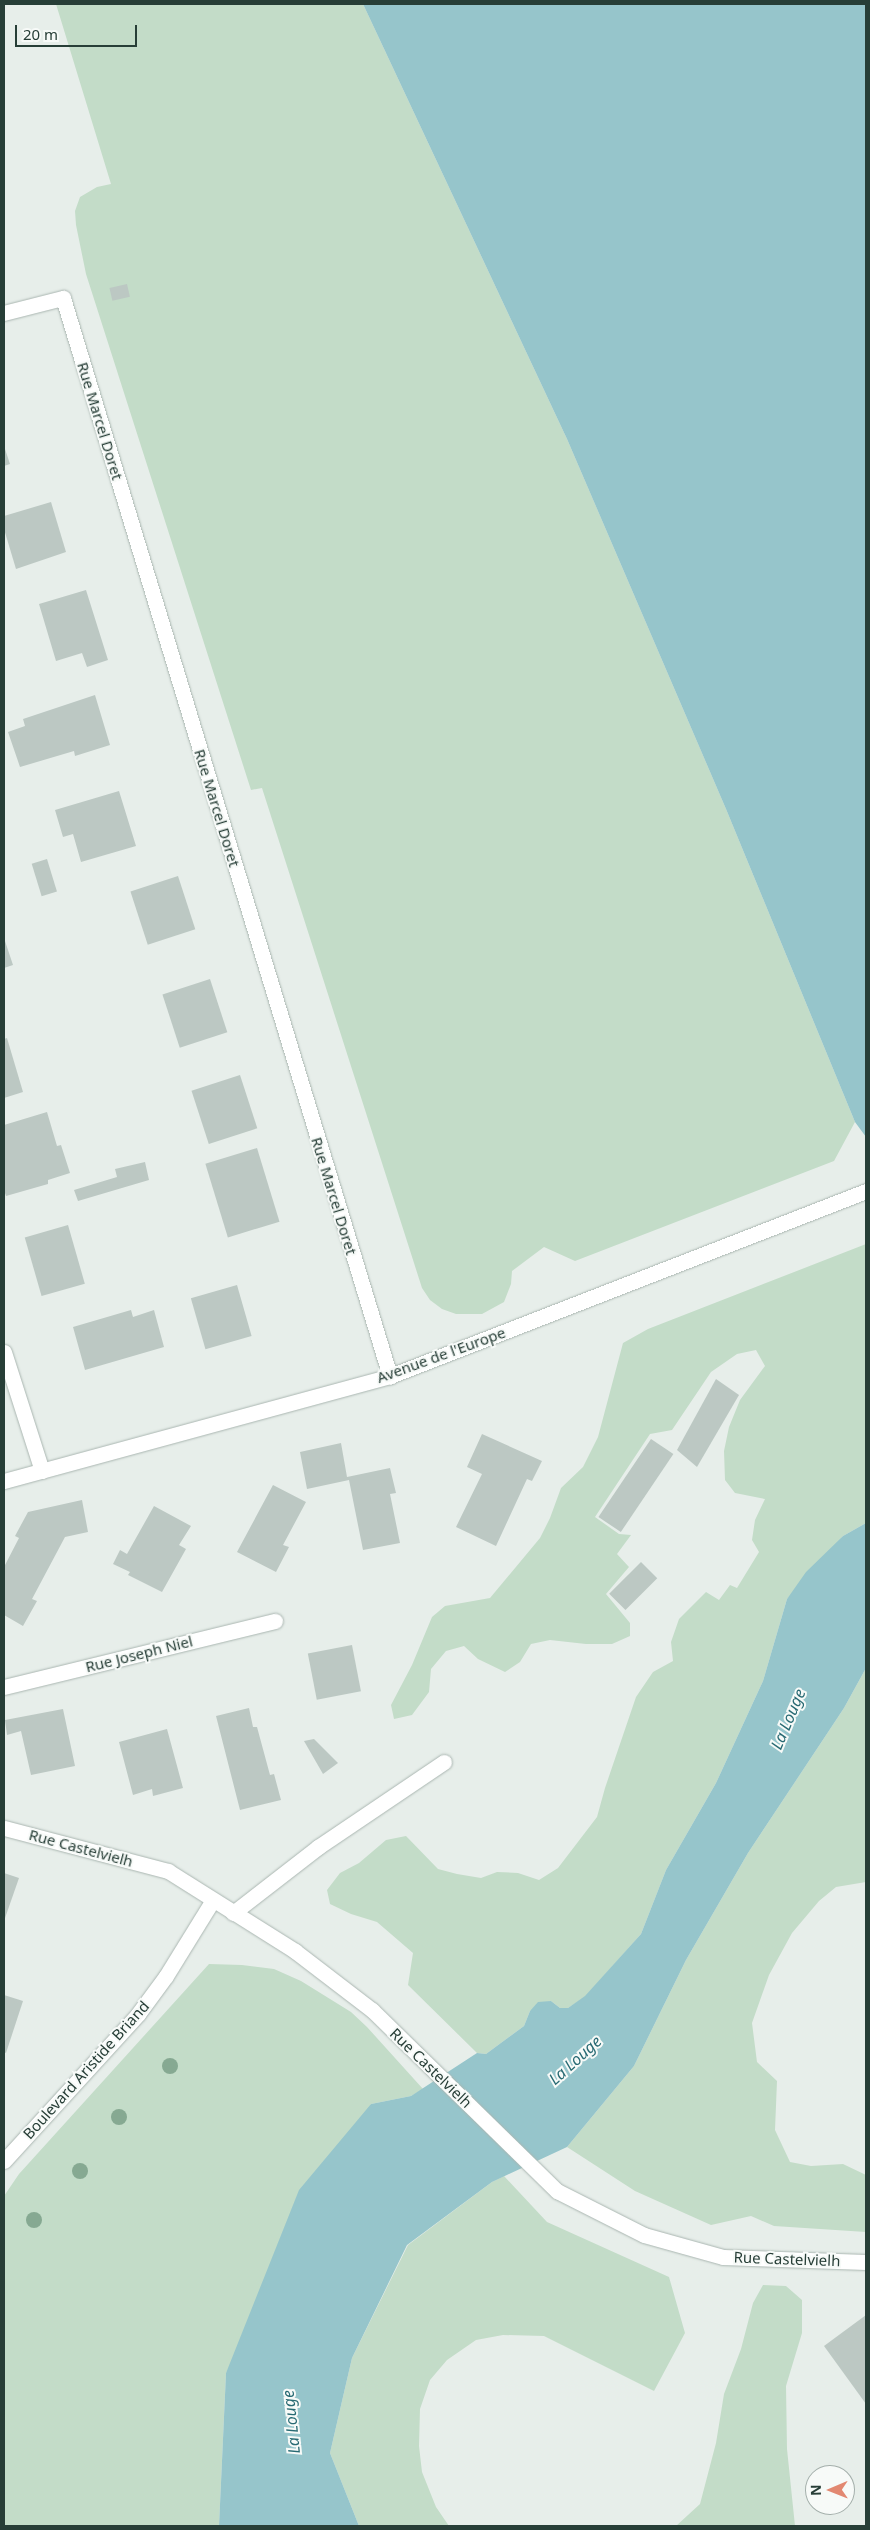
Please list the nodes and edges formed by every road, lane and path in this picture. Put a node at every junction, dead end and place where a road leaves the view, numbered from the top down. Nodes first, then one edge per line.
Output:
1 (4, 313) edge
2 (866, 1191) edge
3 (4, 1352) edge
4 (390, 1376) junction
5 (42, 1471) junction
6 (4, 1481) edge
7 (275, 1621) dead end
8 (4, 1686) edge
9 (444, 1762) dead end
10 (4, 1828) edge
11 (213, 1900) junction
12 (233, 1913) junction
13 (4, 2161) edge
14 (866, 2262) edge

1 - 4 street, Rue Marcel Doret
2 - 4 street, Avenue de l'Europe
3 - 5 street
4 - 5 street, Avenue de l'Europe
5 - 6 street, Avenue de l'Europe
7 - 8 street, Rue Joseph Niel
9 - 12 street
10 - 11 street, Rue Castelvielh
11 - 12 street, Rue Castelvielh
11 - 13 street, Boulevard Aristide Briand
12 - 14 street, Rue Castelvielh

